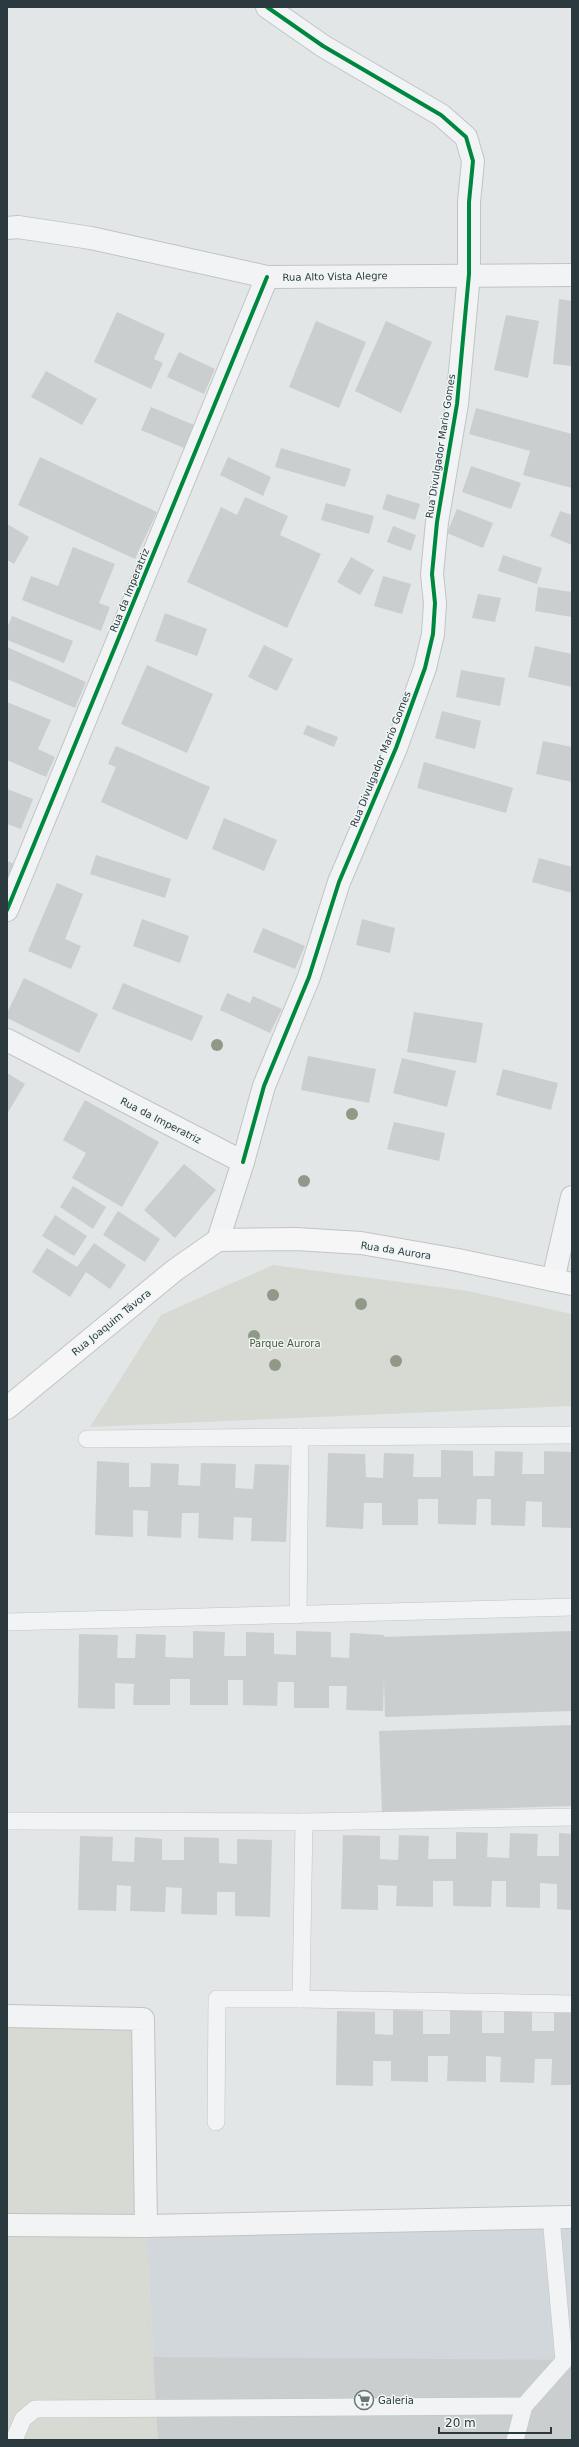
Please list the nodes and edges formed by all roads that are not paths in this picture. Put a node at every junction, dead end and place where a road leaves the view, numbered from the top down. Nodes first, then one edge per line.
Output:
1 (267, 7) edge
2 (7, 228) edge
3 (469, 274) junction
4 (572, 275) edge
5 (266, 277) junction
6 (7, 910) edge
7 (7, 1040) edge
8 (242, 1162) junction
9 (572, 1196) edge
10 (218, 1240) junction
11 (563, 1282) edge
12 (7, 1408) edge
13 (572, 1435) edge
14 (300, 1437) junction
15 (87, 1439) dead end
16 (572, 1608) edge
17 (298, 1615) junction
18 (7, 1622) edge
19 (572, 1816) edge
20 (7, 1821) edge
21 (304, 1822) junction
22 (301, 1999) junction
23 (572, 2004) edge
24 (7, 2016) edge
25 (216, 2122) dead end
26 (562, 2217) edge
27 (7, 2226) edge
28 (146, 2226) junction
29 (524, 2406) junction
30 (14, 2440) edge
31 (515, 2440) edge

1 - 3 street, Rua Divulgador Mario Gomes
2 - 5 street, Rua Alto Vista Alegre
3 - 4 street, Rua Alto Vista Alegre
3 - 5 street, Rua Alto Vista Alegre
3 - 8 street, Rua Divulgador Mario Gomes
5 - 6 street, Rua da Imperatriz
7 - 8 street, Rua da Imperatriz
8 - 10 street
9 - 11 street
10 - 11 main road, Rua da Aurora
10 - 12 main road, Rua Joaquim Távora
13 - 14 lane
14 - 15 lane
14 - 17 lane
16 - 17 lane
17 - 18 lane
19 - 21 lane
20 - 21 lane
21 - 22 lane
22 - 23 lane
22 - 25 lane
24 - 28 street
26 - 28 street
26 - 29 lane
27 - 28 street
29 - 30 lane
29 - 31 lane

